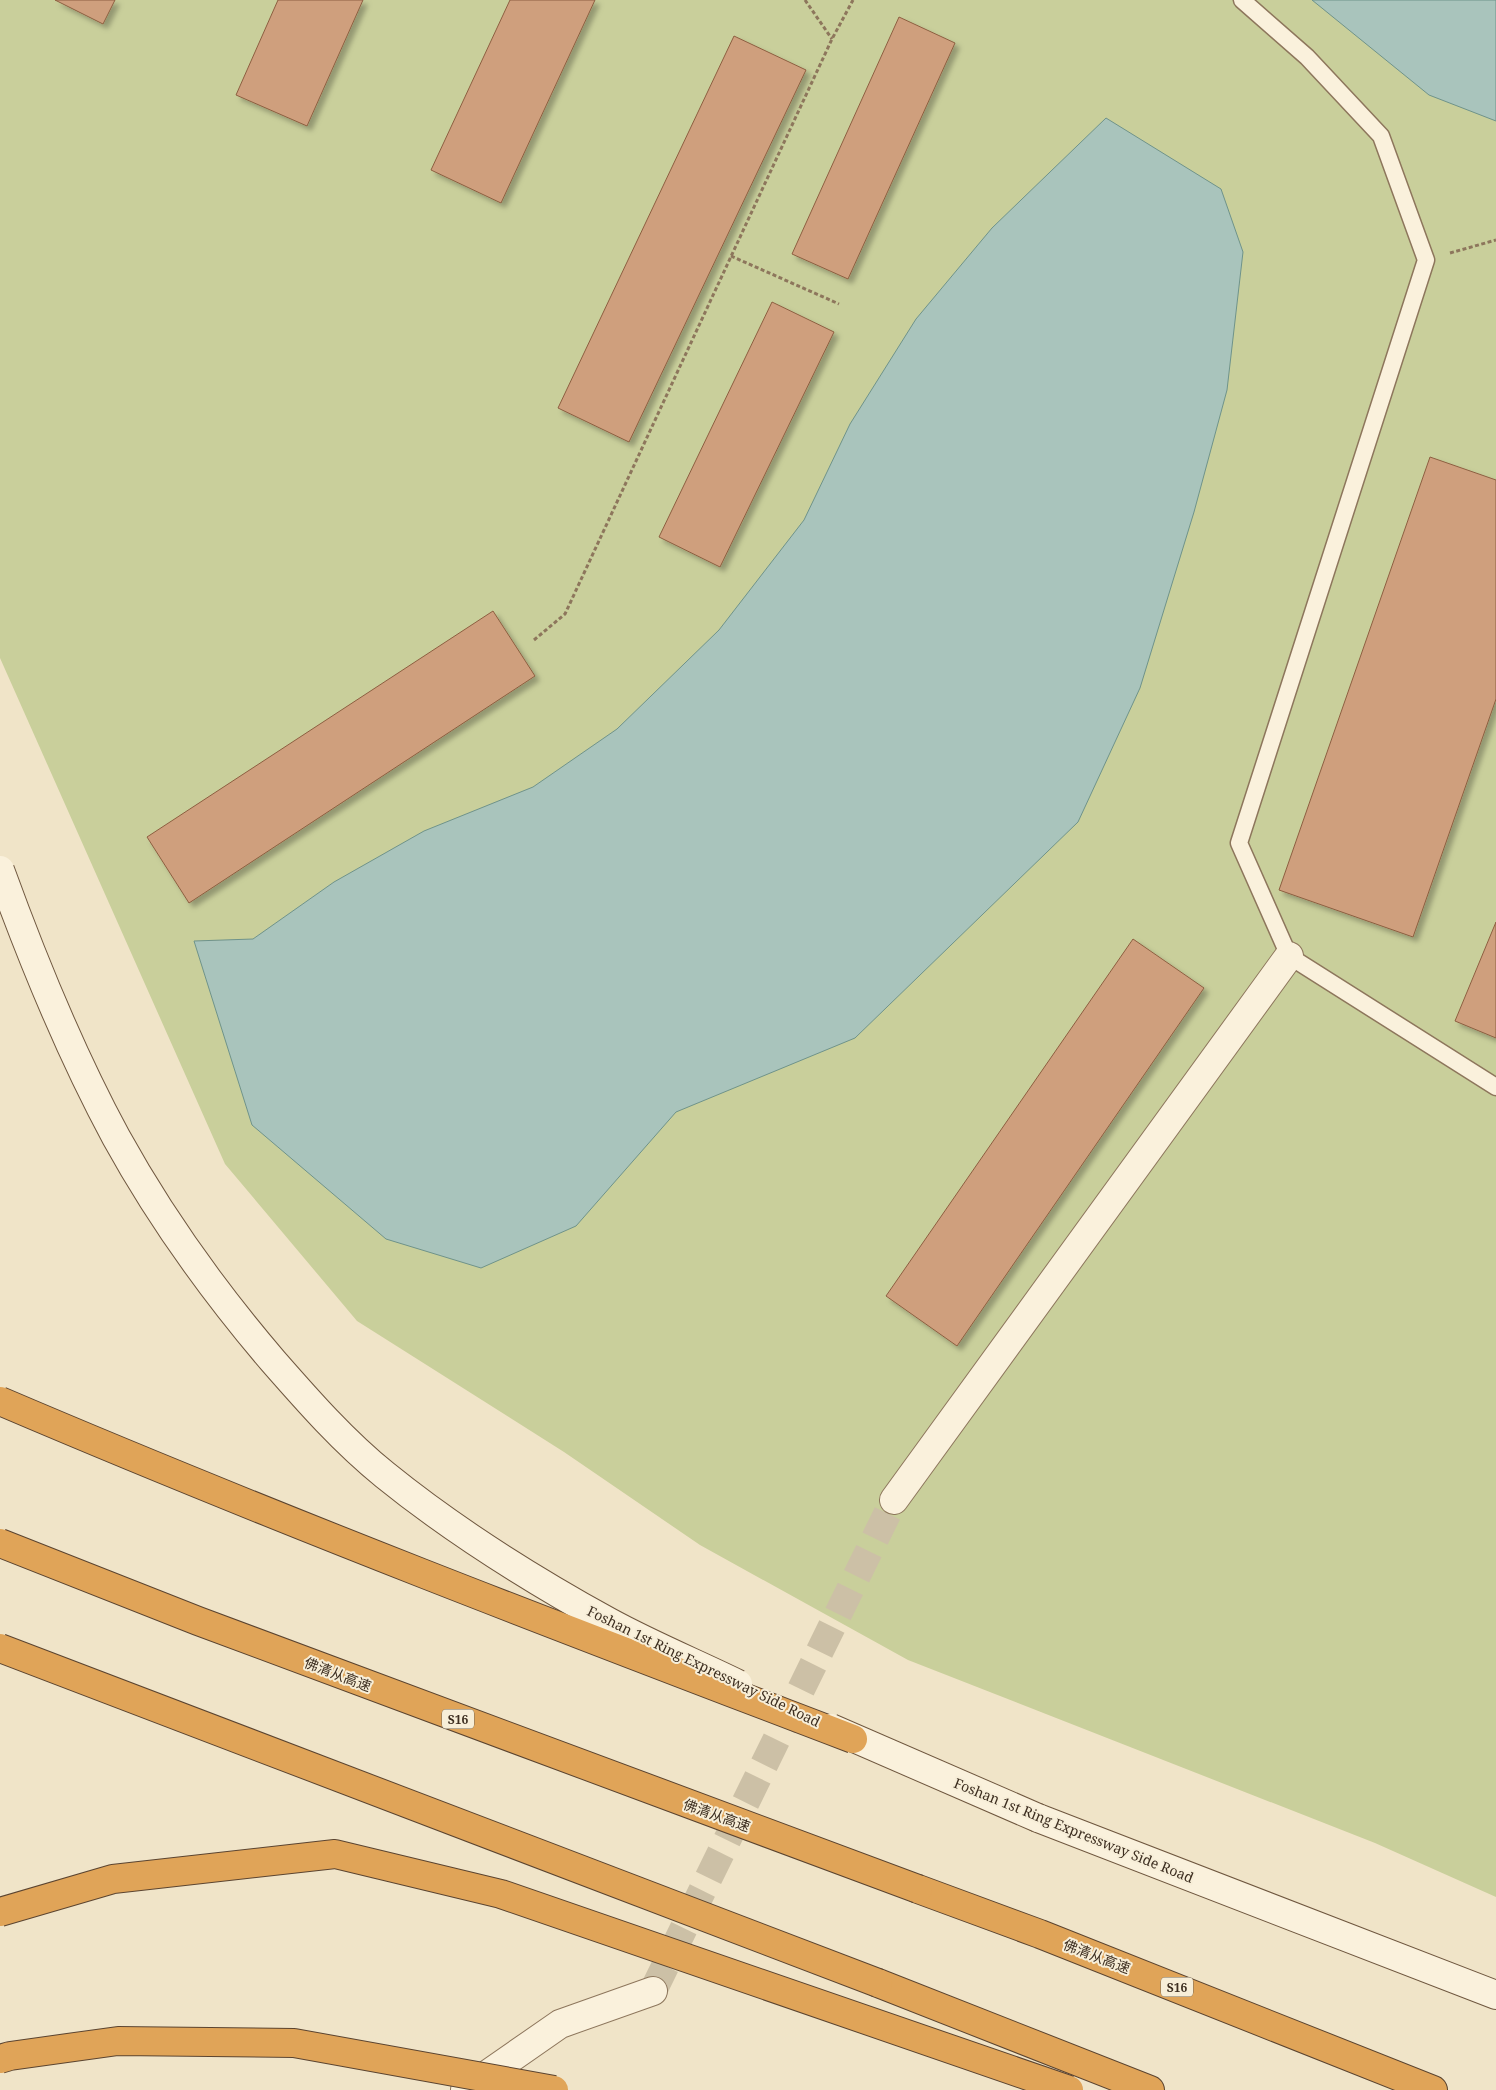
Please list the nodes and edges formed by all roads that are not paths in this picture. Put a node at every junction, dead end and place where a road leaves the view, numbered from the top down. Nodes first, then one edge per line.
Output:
1 (1242, 0) edge
2 (0, 870) edge
3 (1289, 956) junction
4 (1496, 1087) edge
5 (0, 1401) edge
6 (894, 1500) tunnel mouth
7 (0, 1543) edge
8 (0, 1648) edge
9 (853, 1738) junction
10 (0, 1912) edge
11 (653, 1991) tunnel mouth
12 (1496, 1995) edge
13 (0, 2060) edge
14 (465, 2090) edge
15 (554, 2090) edge
16 (1068, 2090) edge
17 (1150, 2090) edge
18 (1433, 2090) edge

1 - 3 lane
2 - 9 main road, Foshan 1st Ring Expressway Side Road, bridge
3 - 4 lane
3 - 6 main road
5 - 9 highway, bridge
7 - 18 highway, 佛清从高速 / S16, bridge
8 - 17 highway, bridge
9 - 12 main road, Foshan 1st Ring Expressway Side Road, bridge
10 - 16 highway, bridge
11 - 14 main road
13 - 15 highway, bridge

